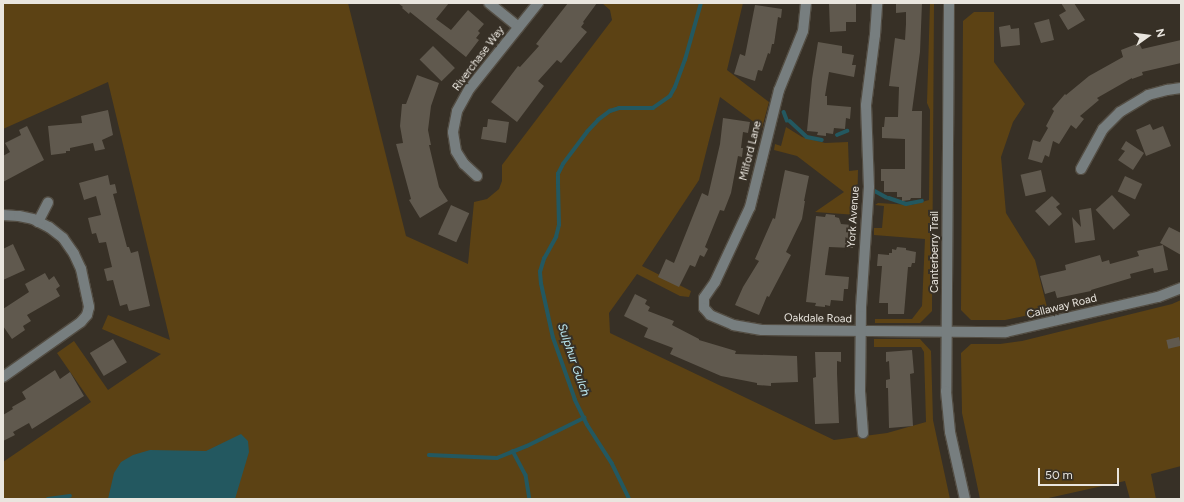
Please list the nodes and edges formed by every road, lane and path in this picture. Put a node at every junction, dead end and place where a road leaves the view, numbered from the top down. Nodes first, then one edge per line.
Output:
1 (489, 3) edge
2 (538, 3) edge
3 (806, 3) edge
4 (877, 3) edge
5 (949, 3) edge
6 (519, 27) junction
7 (1181, 88) edge
8 (1081, 169) dead end
9 (477, 176) dead end
10 (48, 202) dead end
11 (3, 215) edge
12 (38, 222) junction
13 (1181, 288) edge
14 (704, 298) joint
15 (860, 331) junction
16 (947, 332) junction
17 (3, 377) edge
18 (863, 433) dead end
19 (965, 499) edge

1 - 6 street
2 - 6 street, Riverchase Way
3 - 14 street, Milford Lane
4 - 15 street, York Avenue
5 - 16 street, Canterberry Trail
6 - 9 street, Riverchase Way
7 - 8 street
10 - 12 street
11 - 12 street
12 - 17 street
13 - 16 street, Callaway Road
14 - 15 street, Oakdale Road
15 - 16 street, Oakdale Road
15 - 18 street, York Avenue
16 - 19 street, Canterberry Trail

